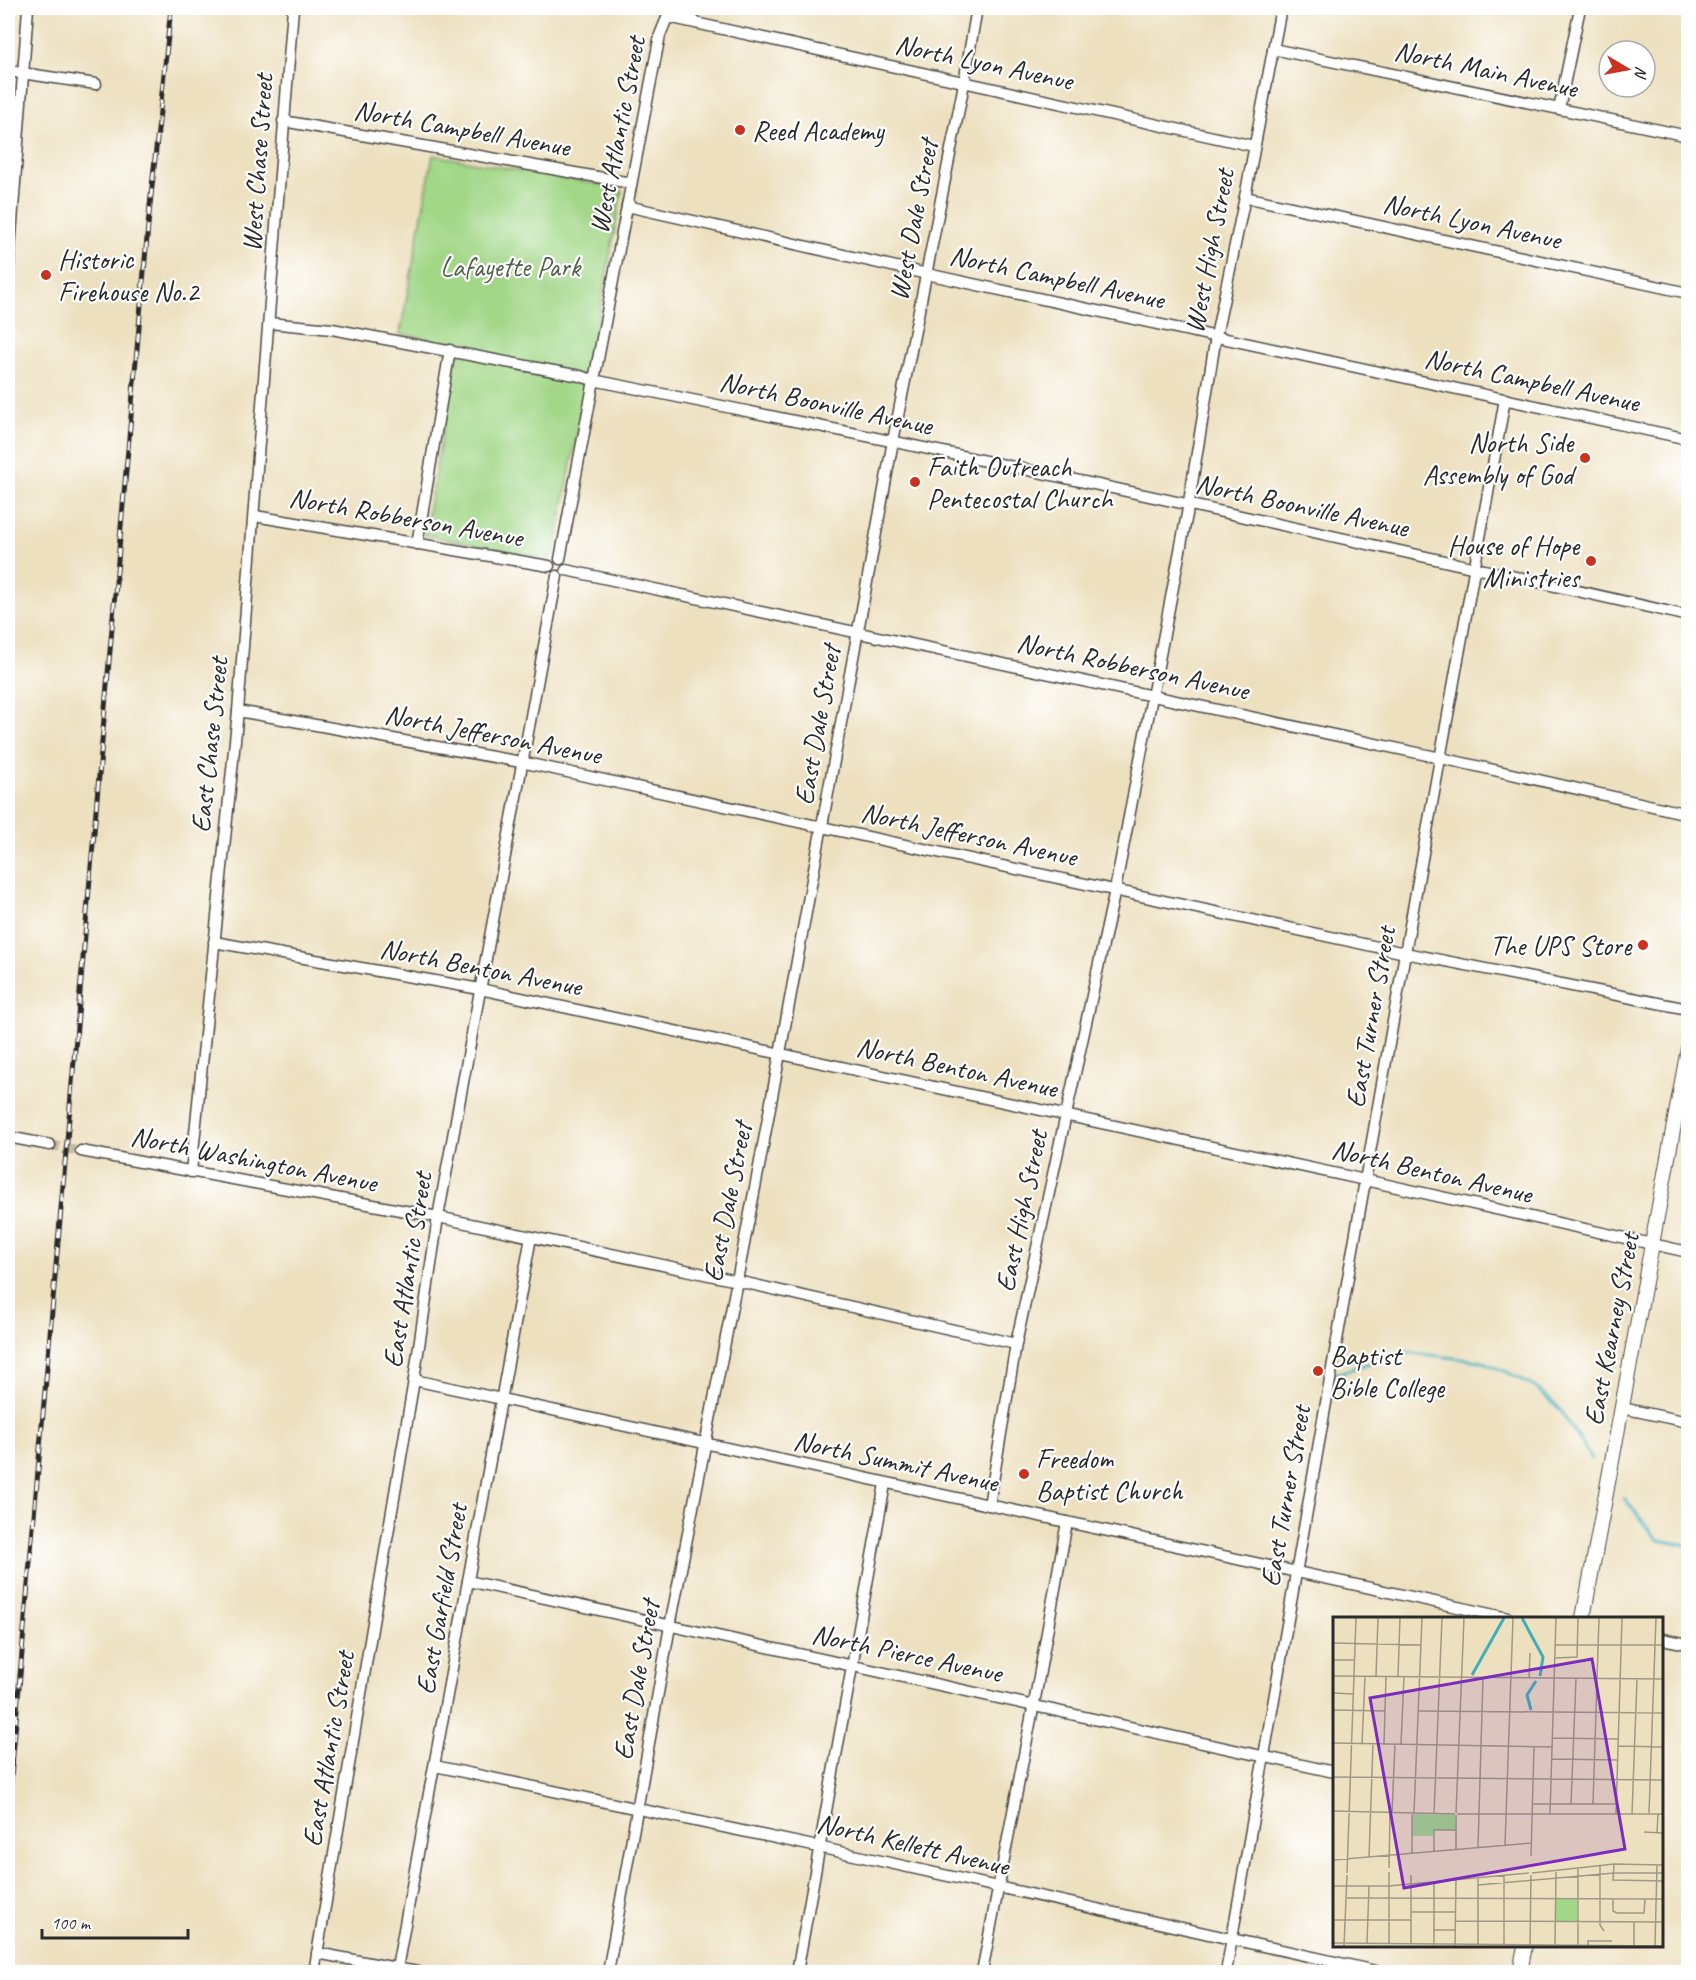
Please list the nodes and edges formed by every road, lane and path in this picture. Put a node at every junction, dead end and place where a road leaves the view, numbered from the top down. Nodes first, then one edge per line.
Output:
1 (28, 8) edge
2 (293, 8) edge
3 (683, 8) edge
4 (977, 8) edge
5 (1281, 8) edge
6 (1580, 8) edge
7 (670, 12) edge
8 (696, 23) junction
9 (1273, 49) junction
10 (8, 71) edge
11 (22, 74) junction
12 (964, 82) junction
13 (96, 84) dead end
14 (1559, 108) junction
15 (283, 121) junction
16 (1689, 136) edge
17 (1254, 146) junction
18 (631, 183) junction
19 (1245, 197) junction
20 (627, 206) junction
21 (8, 270) edge
22 (927, 274) junction
23 (8, 276) edge
24 (1689, 293) edge
25 (269, 323) junction
26 (1216, 336) junction
27 (450, 350) junction
28 (593, 380) junction
29 (1505, 399) junction
30 (1689, 439) edge
31 (893, 441) junction
32 (1188, 505) junction
33 (255, 516) junction
34 (417, 544) junction
35 (560, 559) junction
36 (549, 566) junction
37 (1476, 568) junction
38 (561, 573) junction
39 (1689, 616) edge
40 (859, 632) junction
41 (1153, 695) junction
42 (238, 711) junction
43 (1441, 758) junction
44 (521, 762) junction
45 (1689, 814) edge
46 (823, 827) junction
47 (1116, 890) junction
48 (214, 942) junction
49 (1405, 953) junction
50 (480, 989) junction
51 (1689, 1009) edge
52 (1689, 1049) edge
53 (780, 1054) junction
54 (1067, 1115) junction
55 (8, 1137) edge
56 (50, 1145) tunnel mouth
57 (81, 1151) tunnel mouth
58 (191, 1172) junction
59 (1365, 1180) junction
60 (438, 1217) junction
61 (531, 1237) junction
62 (1653, 1244) junction
63 (1689, 1252) edge
64 (736, 1281) junction
65 (1016, 1344) junction
66 (414, 1380) junction
67 (501, 1398) junction
68 (1622, 1408) junction
69 (1689, 1422) edge
70 (705, 1444) junction
71 (885, 1484) junction
72 (989, 1505) junction
73 (1067, 1522) junction
74 (1296, 1572) junction
75 (468, 1581) junction
76 (1503, 1617) edge
77 (1583, 1617) edge
78 (670, 1626) junction
79 (1663, 1639) edge
80 (1689, 1644) edge
81 (851, 1665) junction
82 (1034, 1705) junction
83 (1265, 1757) junction
84 (435, 1766) junction
85 (1333, 1772) edge
86 (637, 1809) junction
87 (818, 1847) junction
88 (999, 1888) junction
89 (1233, 1939) junction
90 (1525, 1947) edge
91 (317, 1953) junction
92 (397, 1968) junction
93 (314, 1972) edge
94 (417, 1972) edge
95 (608, 1972) edge
96 (797, 1972) edge
97 (982, 1972) edge
98 (1226, 1972) edge
99 (1380, 1972) edge
100 (1520, 1972) edge

1 - 11 street
2 - 15 street, West Chase Street
3 - 8 street
4 - 12 street, West Dale Street
5 - 9 street, West High Street
6 - 14 street
7 - 8 street, North Lyon Avenue
7 - 18 street, West Atlantic Street
8 - 12 street, North Lyon Avenue
9 - 14 street, North Main Avenue
9 - 17 street, West High Street
10 - 11 street
11 - 13 street
11 - 21 street
12 - 17 street, North Lyon Avenue
12 - 22 street, West Dale Street
14 - 16 street, North Main Avenue
15 - 18 street, North Campbell Avenue
15 - 25 street, West Chase Street
17 - 19 street, West High Street
18 - 20 street, West Atlantic Street
19 - 24 street, North Lyon Avenue
19 - 26 street, West High Street
20 - 22 street, North Campbell Avenue
20 - 28 street, West Atlantic Street
21 - 23 street
22 - 26 street, North Campbell Avenue
22 - 31 street, West Dale Street
25 - 27 street, North Boonville Avenue
25 - 33 street, East Chase Street
26 - 29 street, North Campbell Avenue
26 - 32 street, West High Street
27 - 28 street, North Boonville Avenue
27 - 34 street
28 - 31 street, North Boonville Avenue
28 - 35 street
29 - 30 street, North Campbell Avenue
29 - 37 street, East Turner Street
31 - 32 street, North Boonville Avenue
31 - 40 street, East Dale Street
32 - 37 street, North Boonville Avenue
32 - 41 street, East High Street
33 - 34 street, North Robberson Avenue
33 - 42 street, East Chase Street
34 - 36 street, North Robberson Avenue
35 - 36 street
35 - 38 street
36 - 38 street
37 - 39 street, North Boonville Avenue
37 - 43 street, East Turner Street
38 - 40 street, North Robberson Avenue
38 - 44 street, East Atlantic Street
40 - 41 street, North Robberson Avenue
40 - 46 street, East Dale Street
41 - 43 street, North Robberson Avenue
41 - 47 street, East High Street
42 - 44 street, North Jefferson Avenue
42 - 48 street, East Chase Street
43 - 45 street, North Robberson Avenue
43 - 49 street, East Turner Street
44 - 46 street, North Jefferson Avenue
44 - 50 street, East Atlantic Street
46 - 47 street, North Jefferson Avenue
46 - 53 street, East Dale Street
47 - 49 street, North Jefferson Avenue
47 - 54 street, East High Street
48 - 50 street, North Benton Avenue
48 - 58 street, East Chase Street
49 - 51 street, North Jefferson Avenue
49 - 59 street, East Turner Street
50 - 53 street, North Benton Avenue
50 - 60 street, East Atlantic Street
52 - 62 main road, East Kearney Street
53 - 54 street, North Benton Avenue
53 - 64 street, East Dale Street
54 - 59 street, North Benton Avenue
54 - 65 street, East High Street
55 - 56 street
57 - 58 street, North Washington Avenue
58 - 60 street, North Washington Avenue
59 - 62 street, North Benton Avenue
59 - 74 street, East Turner Street
60 - 61 street, North Washington Avenue
60 - 66 street, East Atlantic Street
61 - 64 street, North Washington Avenue
61 - 67 street, East Garfield Street
62 - 63 street, North Benton Avenue
62 - 68 main road, East Kearney Street
64 - 65 street, North Washington Avenue
64 - 70 street, East Dale Street
65 - 72 street, East High Street
66 - 67 street, North Summit Avenue
66 - 91 street, East Atlantic Street
67 - 70 street, North Summit Avenue
67 - 75 street, East Garfield Street
68 - 69 street
68 - 77 main road, East Kearney Street
70 - 71 street, North Summit Avenue
70 - 78 street, East Dale Street
71 - 72 street, North Summit Avenue
71 - 81 street
72 - 73 street, North Summit Avenue
73 - 74 street, North Summit Avenue
73 - 82 street
74 - 76 street, North Summit Avenue
74 - 83 street, East Turner Street
75 - 78 street, North Pierce Avenue
75 - 84 street, East Garfield Street
78 - 81 street, North Pierce Avenue
78 - 86 street, East Dale Street
79 - 80 street
81 - 82 street, North Pierce Avenue
81 - 87 street
82 - 83 street, North Pierce Avenue
82 - 88 street
83 - 85 street, North Pierce Avenue
83 - 89 street, East Turner Street
84 - 86 street, North Kellett Avenue
84 - 92 street, East Garfield Street
86 - 87 street, North Kellett Avenue
86 - 95 street, East Dale Street
87 - 88 street, North Kellett Avenue
87 - 96 street
88 - 89 street, North Kellett Avenue
88 - 97 street
89 - 98 street, East Turner Street
89 - 99 street, North Kellett Avenue
90 - 100 main road
91 - 92 street
91 - 93 street, East Atlantic Street
92 - 94 street

